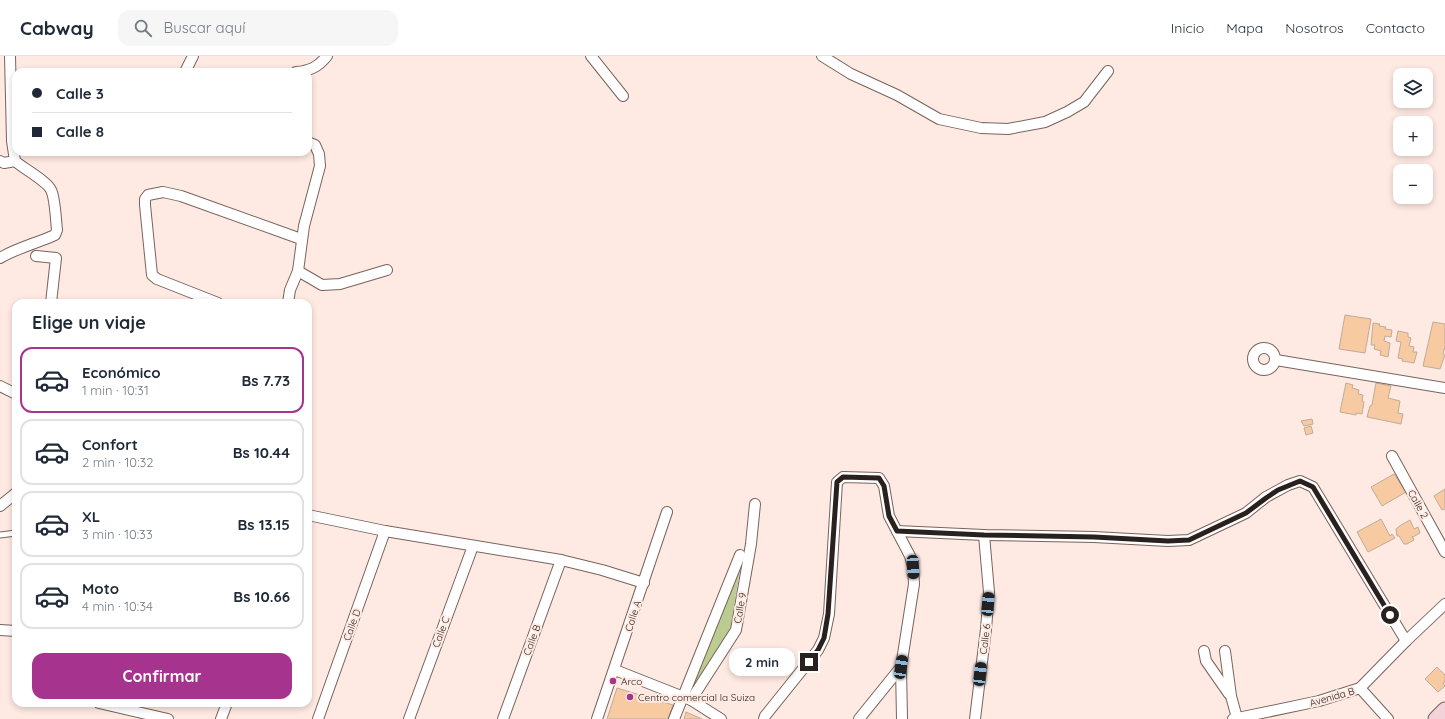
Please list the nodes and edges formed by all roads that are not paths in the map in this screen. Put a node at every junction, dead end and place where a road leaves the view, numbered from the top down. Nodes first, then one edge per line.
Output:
1 (10, 56) edge
2 (193, 56) edge
3 (327, 56) edge
4 (591, 56) edge
5 (822, 56) edge
6 (187, 68) edge
7 (312, 69) edge
8 (1108, 70) dead end
9 (623, 96) dead end
10 (12, 141) edge
11 (312, 144) edge
12 (14, 156) edge
13 (0, 161) edge
14 (15, 161) junction
15 (301, 239) junction
16 (36, 256) dead end
17 (0, 258) edge
18 (387, 270) dead end
19 (298, 271) junction
20 (51, 299) edge
21 (208, 299) edge
22 (289, 299) edge
23 (1276, 360) dead end
24 (0, 386) edge
25 (1445, 388) edge
26 (12, 392) edge
27 (1392, 456) dead end
28 (12, 496) edge
29 (755, 504) dead end
30 (0, 506) edge
31 (667, 512) dead end
32 (312, 516) edge
33 (385, 531) junction
34 (897, 531) junction
35 (12, 534) edge
36 (0, 535) edge
37 (984, 535) junction
38 (473, 546) junction
39 (1445, 552) edge
40 (740, 555) dead end
41 (561, 560) junction
42 (644, 583) junction
43 (1445, 604) edge
44 (0, 630) edge
45 (12, 631) edge
46 (1406, 641) junction
47 (1225, 650) dead end
48 (1204, 651) dead end
49 (901, 667) junction
50 (615, 670) junction
51 (1360, 688) junction
52 (1230, 696) junction
53 (687, 698) junction
54 (129, 707) edge
55 (226, 707) edge
56 (1445, 710) edge
57 (168, 719) edge
58 (221, 719) edge
59 (318, 719) edge
60 (409, 719) edge
61 (503, 719) edge
62 (597, 719) edge
63 (674, 719) edge
64 (721, 719) edge
65 (764, 719) edge
66 (859, 719) edge
67 (902, 719) edge
68 (975, 719) edge
69 (1235, 719) edge
70 (1388, 719) edge
71 (1436, 719) edge

1 - 10 street
2 - 6 street
3 - 7 street
4 - 9 street
5 - 8 street
11 - 15 street
12 - 14 street
13 - 14 street
14 - 17 street
15 - 19 street
15 - 21 street
16 - 20 street
18 - 19 street
19 - 22 street
23 - 25 street
24 - 26 street
27 - 39 street, Calle 2
28 - 30 street
29 - 53 street, Calle 9
31 - 42 street, Calle A
32 - 33 street
33 - 38 street
33 - 59 street, Calle D
34 - 37 street
34 - 49 street
34 - 65 street
35 - 36 lane
37 - 46 street
37 - 68 street, Calle 6
38 - 41 street
38 - 60 street, Calle C
40 - 53 street
41 - 42 street
41 - 61 street, Calle B
42 - 50 street, Calle A
43 - 46 street, Avenida B
44 - 45 street
46 - 51 street, Avenida B
47 - 52 street
48 - 52 street
49 - 66 street
49 - 67 street
50 - 53 street
50 - 62 street, Calle A
51 - 69 street, Avenida B
51 - 70 street
52 - 69 street
53 - 63 street
53 - 64 street
54 - 57 street
55 - 58 street
56 - 71 street

